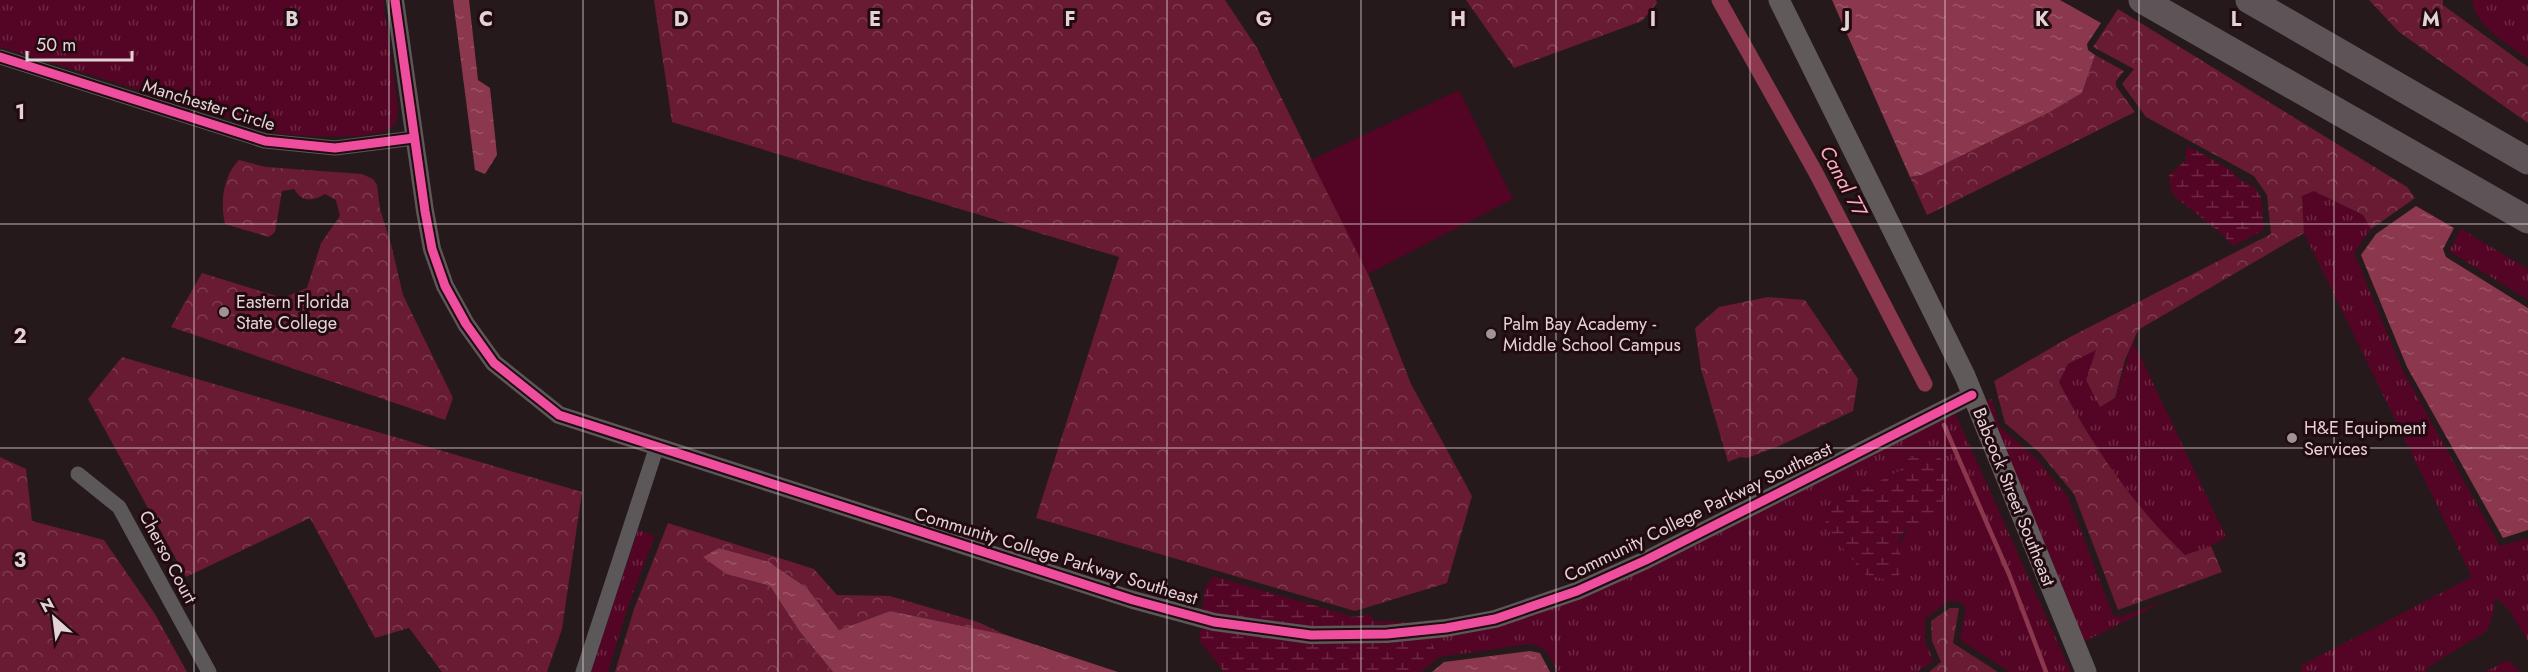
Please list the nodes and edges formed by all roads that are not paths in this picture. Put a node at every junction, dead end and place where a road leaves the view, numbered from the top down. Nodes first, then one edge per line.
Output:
1 (395, 0) edge
2 (1779, 0) edge
3 (2142, 0) edge
4 (2249, 0) edge
5 (0, 57) edge
6 (414, 138) junction
7 (2528, 161) edge
8 (2528, 220) edge
9 (1972, 395) junction
10 (657, 446) junction
11 (78, 474) dead end
12 (209, 672) edge
13 (583, 672) edge
14 (2086, 672) edge

1 - 6 street, Community College Parkway Southeast
2 - 9 main road, Babcock Street Southeast
3 - 8 highway
4 - 7 highway
5 - 6 street, Manchester Circle
6 - 10 street, Community College Parkway Southeast
9 - 10 street, Community College Parkway Southeast
9 - 14 main road, Babcock Street Southeast
10 - 13 street
11 - 12 street, Cherso Court

